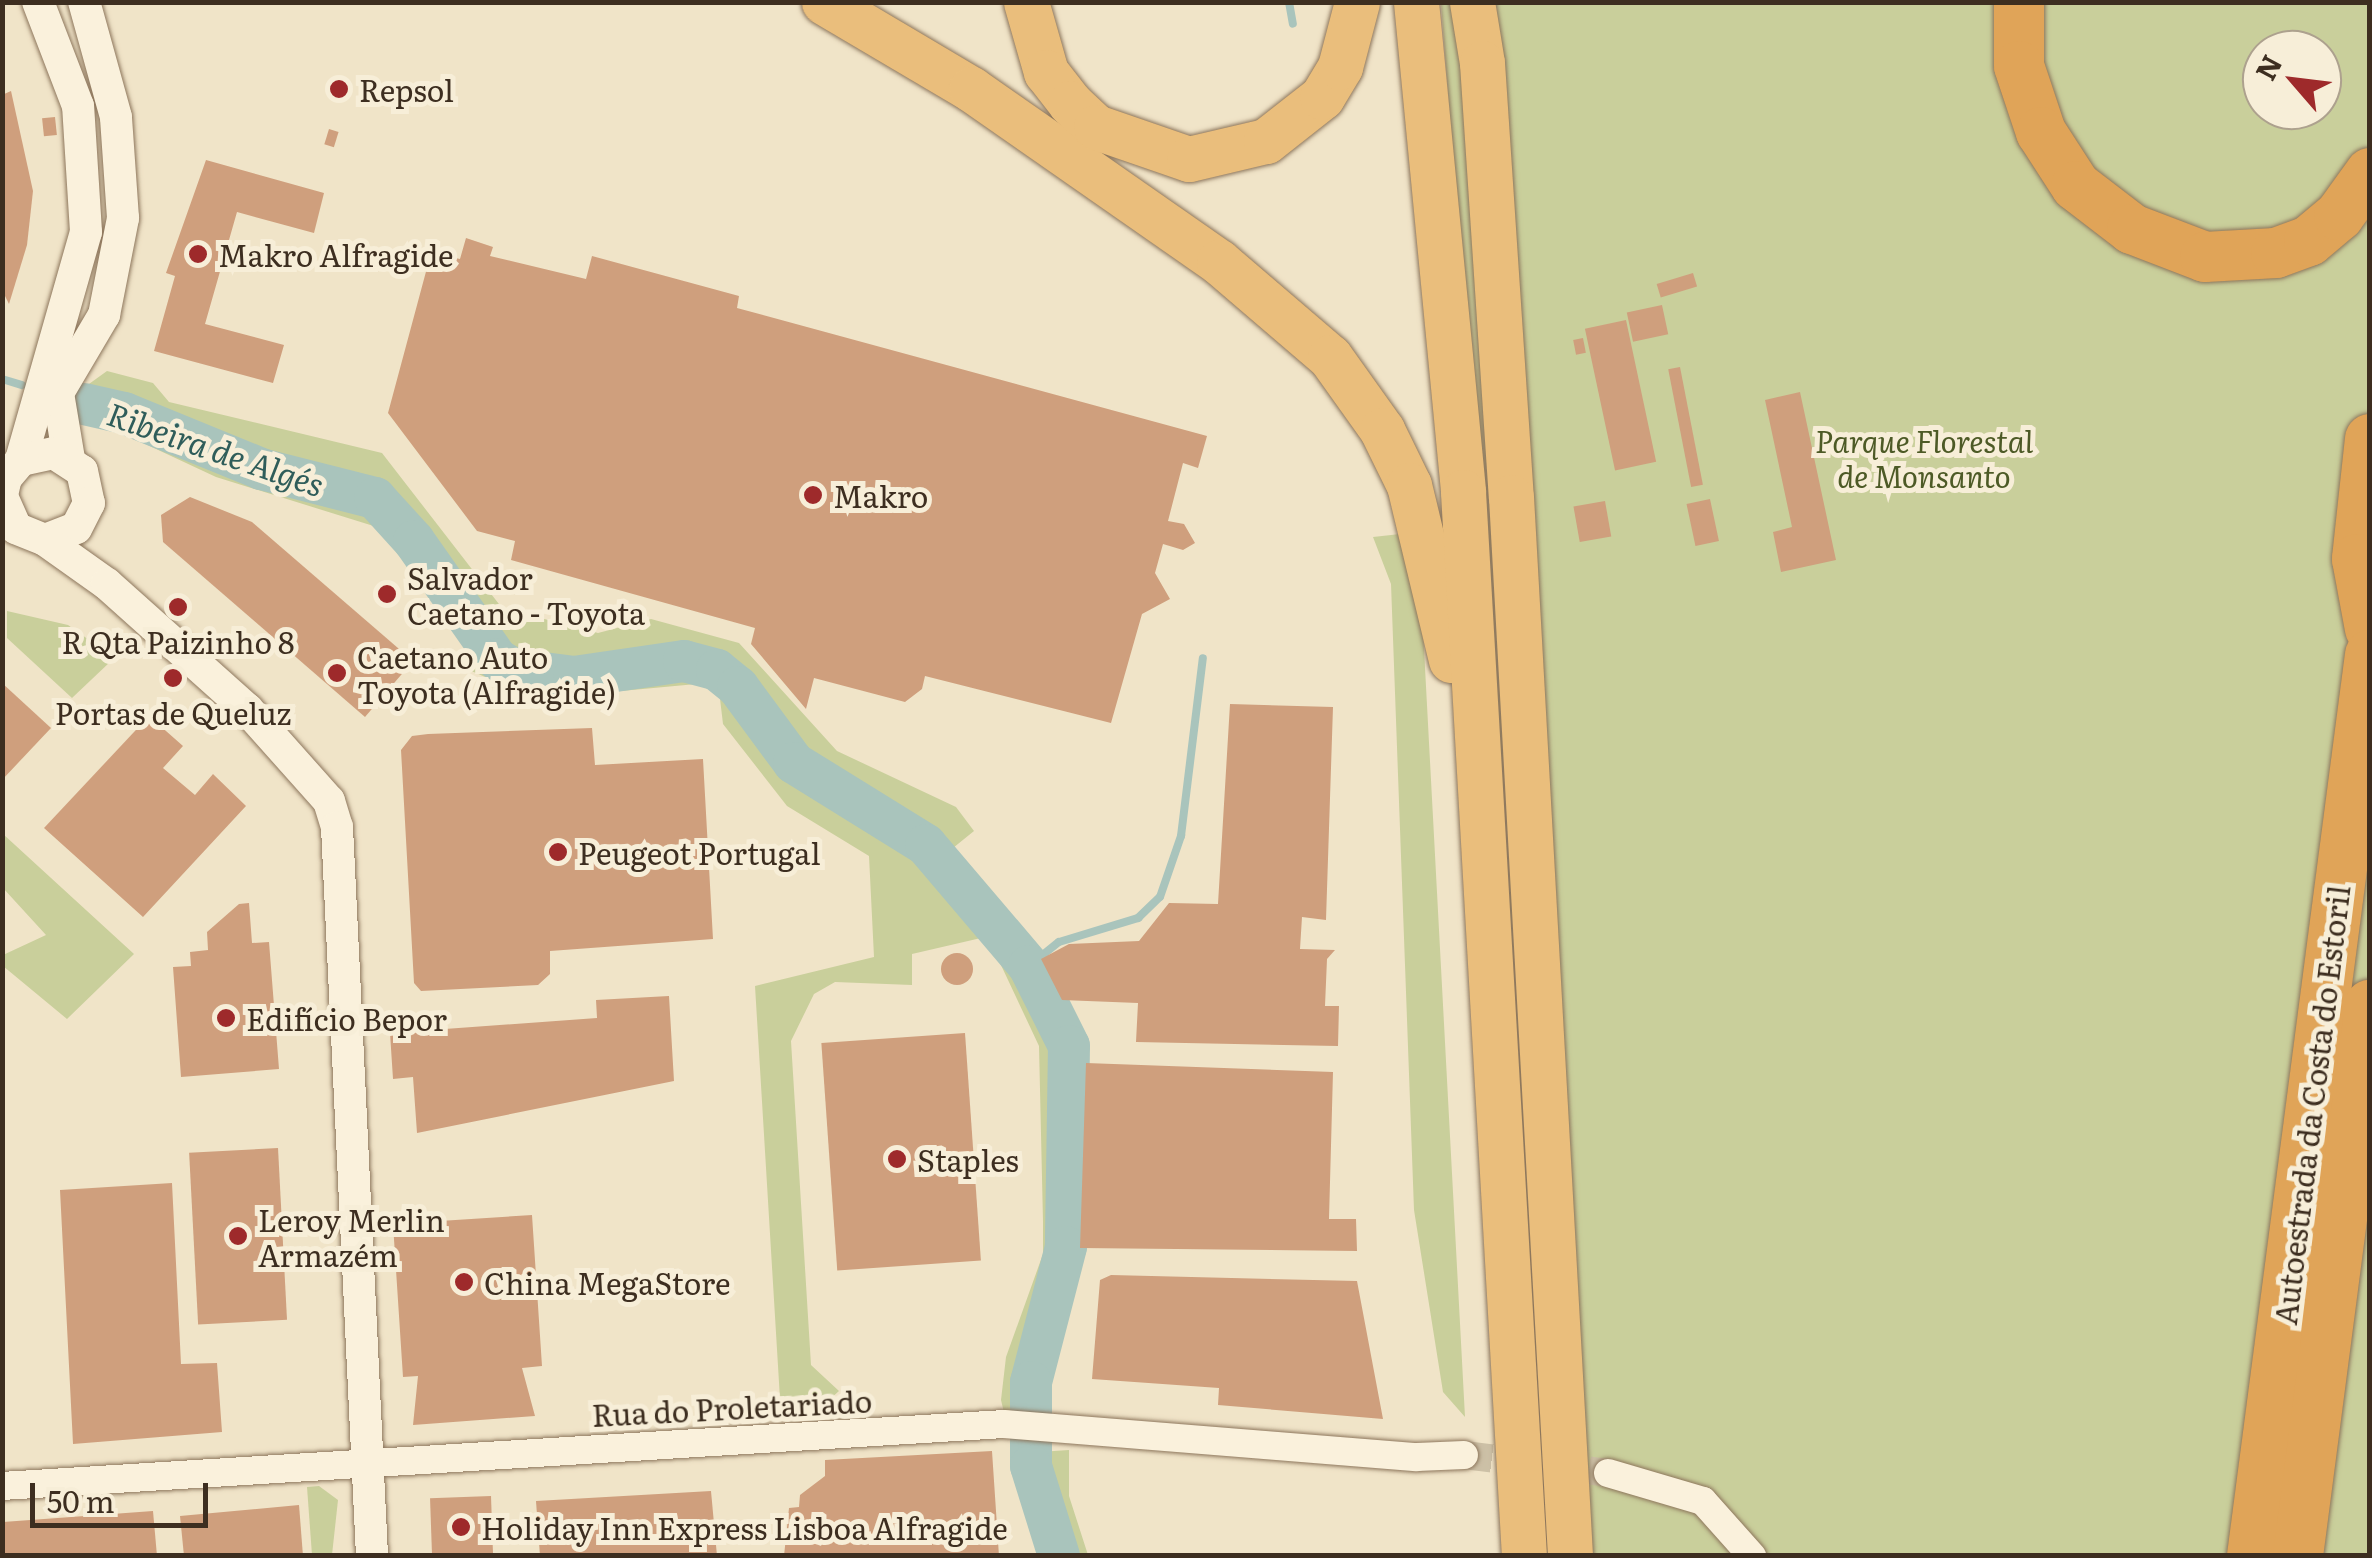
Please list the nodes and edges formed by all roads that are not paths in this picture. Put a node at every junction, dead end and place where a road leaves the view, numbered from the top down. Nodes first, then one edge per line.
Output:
1 (38, 2) edge
2 (84, 2) edge
3 (824, 2) edge
4 (1026, 2) edge
5 (1357, 2) edge
6 (1416, 2) edge
7 (1472, 2) edge
8 (1486, 2) edge
9 (2019, 2) edge
10 (1482, 63) junction
11 (2370, 174) edge
12 (2370, 440) edge
13 (69, 460) junction
14 (7, 482) edge
15 (83, 518) junction
16 (21, 531) edge
17 (106, 584) junction
18 (2370, 629) edge
19 (2370, 655) edge
20 (1474, 739) junction
21 (2370, 1006) edge
22 (1464, 1455) tunnel mouth
23 (365, 1459) junction
24 (1608, 1473) tunnel mouth
25 (2, 1486) edge
26 (372, 1556) edge
27 (1524, 1556) edge
28 (1570, 1556) edge
29 (1752, 1556) edge
30 (2252, 1556) edge
31 (2298, 1556) edge

1 - 14 street
2 - 13 street
3 - 20 highway
4 - 5 highway
6 - 20 highway
7 - 10 highway
8 - 10 highway
9 - 11 highway
10 - 28 highway
12 - 18 highway
13 - 14 street
13 - 15 street
14 - 16 street
15 - 16 street
15 - 17 street
16 - 17 street
17 - 23 street
19 - 30 highway, Autoestrada da Costa do Estoril
20 - 27 highway
21 - 31 highway, Autoestrada da Costa do Estoril
22 - 23 street, Rua do Proletariado
23 - 25 street, Rua do Proletariado
23 - 26 street
24 - 29 street

